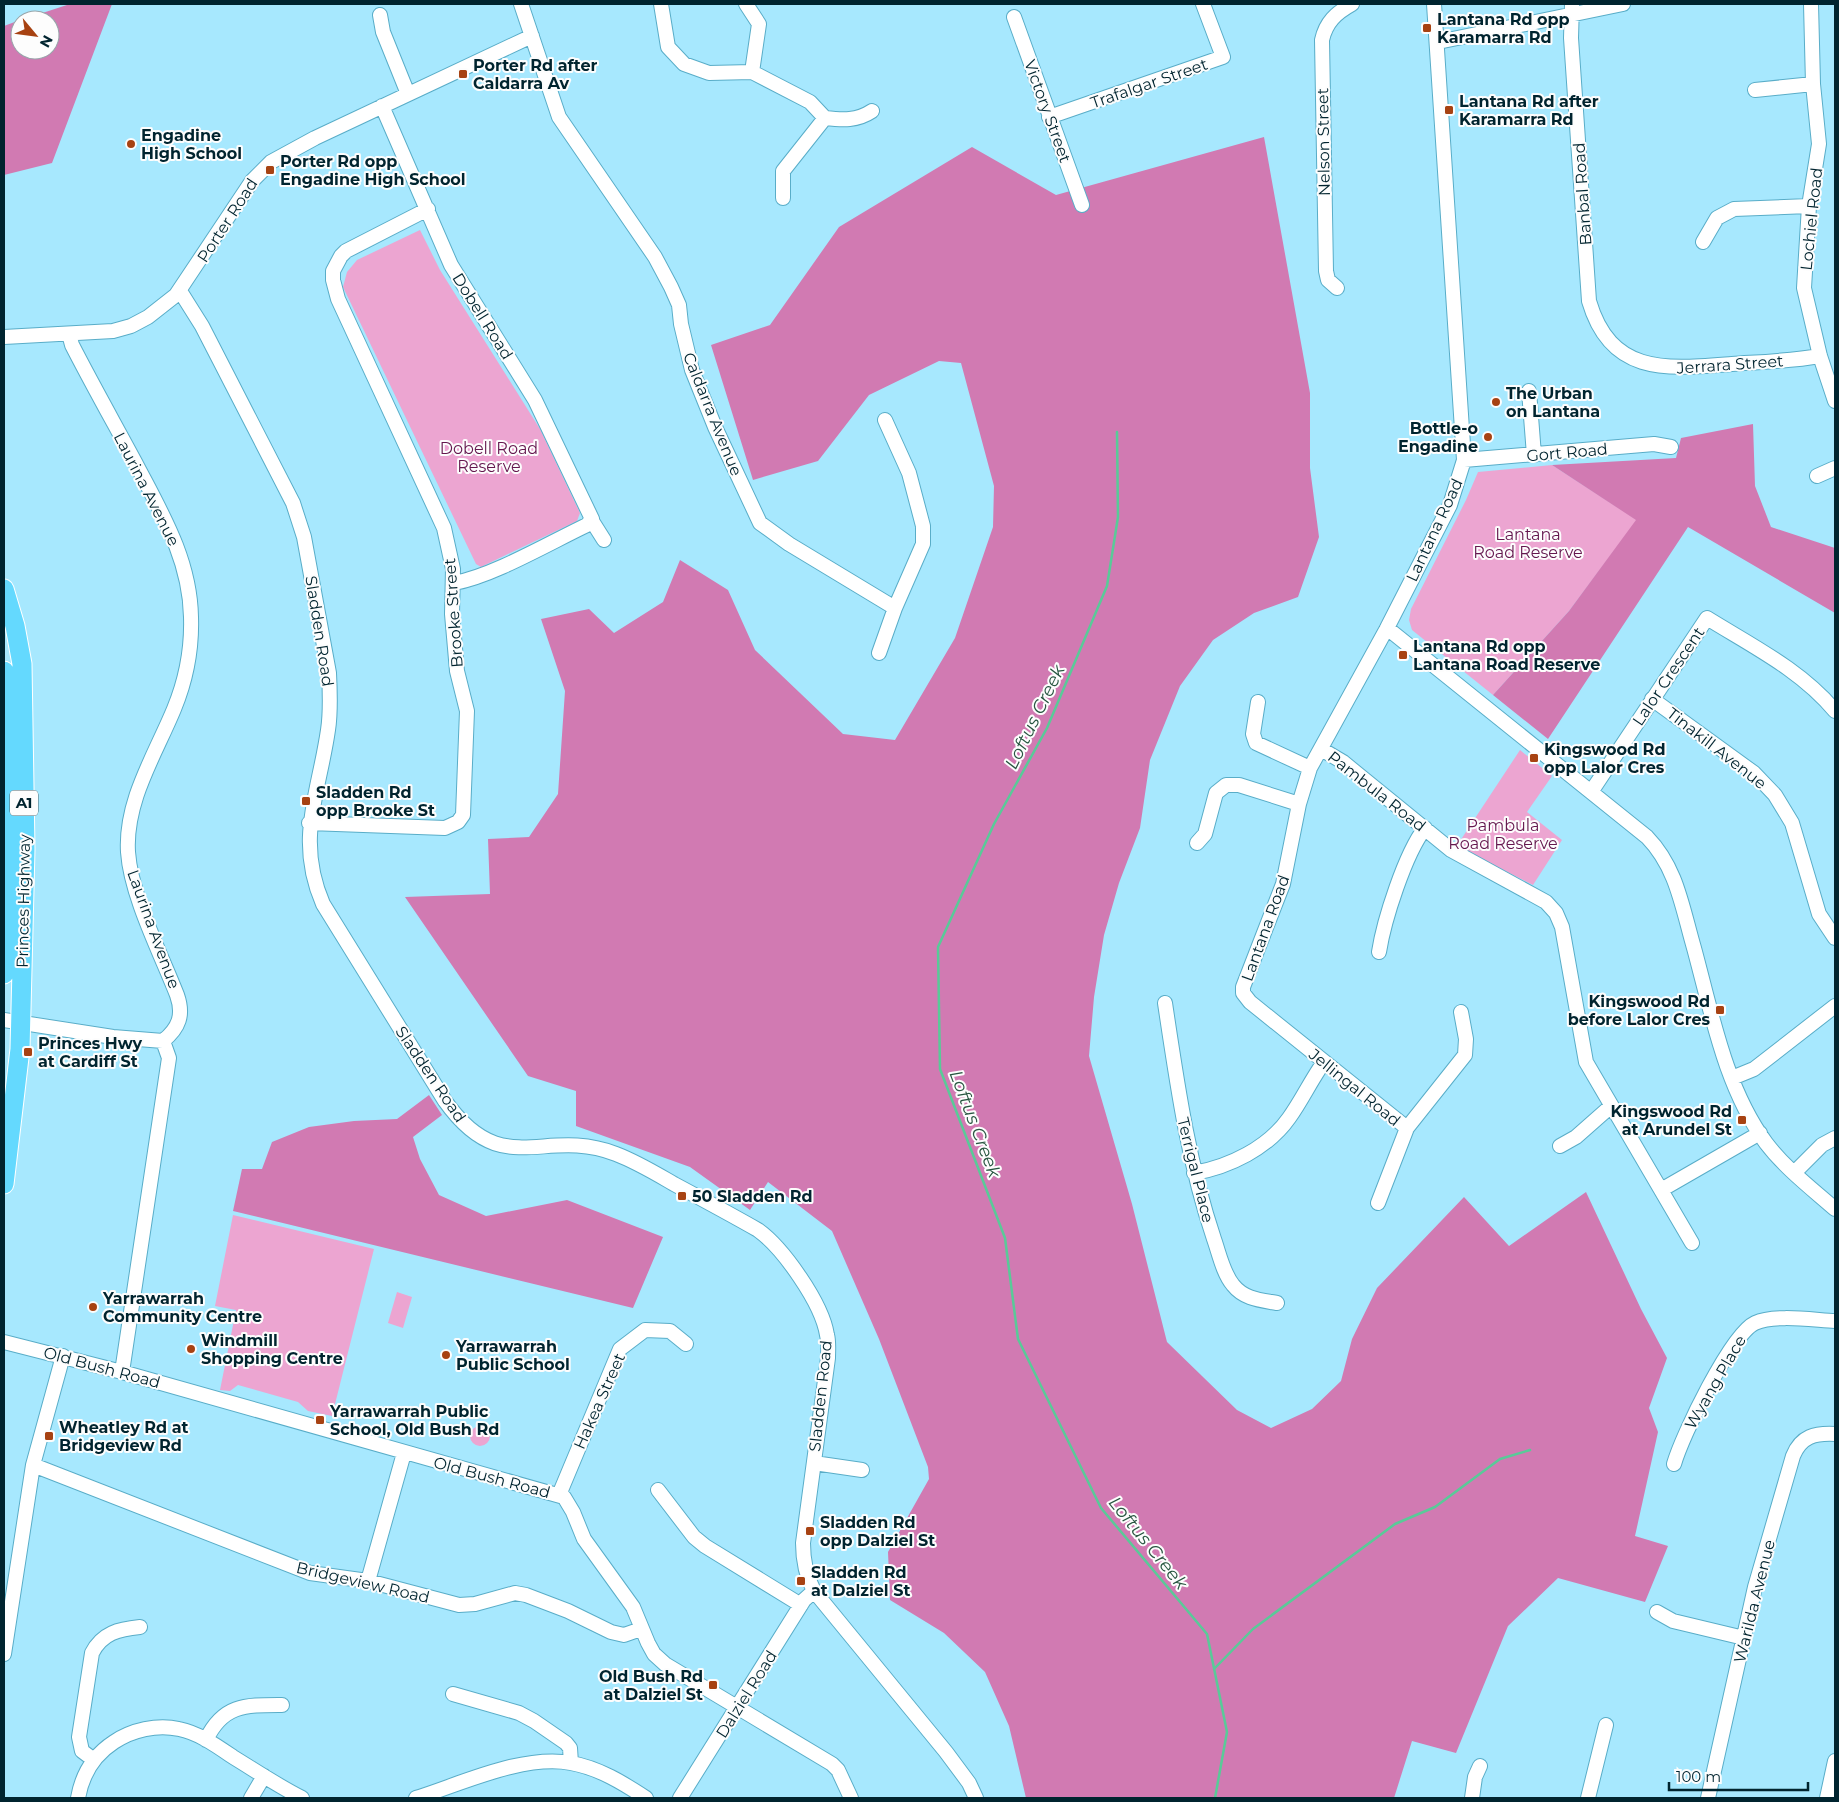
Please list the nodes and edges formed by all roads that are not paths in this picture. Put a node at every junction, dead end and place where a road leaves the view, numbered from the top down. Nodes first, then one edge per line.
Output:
1 (521, 4) edge
2 (661, 4) edge
3 (746, 4) edge
4 (1203, 4) edge
5 (1352, 4) edge
6 (1434, 4) edge
7 (1623, 4) edge
8 (1811, 4) edge
9 (1572, 9) edge
10 (380, 14) dead end
11 (1014, 17) dead end
12 (532, 36) junction
13 (1438, 42) junction
14 (752, 72) junction
15 (1814, 84) junction
16 (1755, 90) dead end
17 (408, 94) junction
18 (382, 106) junction
19 (872, 111) dead end
20 (1049, 117) junction
21 (825, 118) junction
22 (783, 198) dead end
23 (1082, 205) dead end
24 (1809, 206) junction
25 (428, 209) junction
26 (1703, 242) dead end
27 (1337, 288) dead end
28 (180, 291) junction
29 (69, 334) junction
30 (4, 337) edge
31 (1820, 356) junction
32 (1641, 363) joint
33 (1529, 390) dead end
34 (1835, 401) edge
35 (885, 420) dead end
36 (1671, 447) dead end
37 (1534, 455) junction
38 (1464, 460) junction
39 (1835, 468) edge
40 (1817, 476) dead end
41 (592, 521) junction
42 (604, 540) dead end
43 (454, 583) junction
44 (4, 589) edge
45 (894, 608) junction
46 (1387, 628) junction
47 (879, 653) dead end
48 (4, 671) edge
49 (1652, 700) junction
50 (1258, 702) dead end
51 (1835, 711) edge
52 (1321, 749) junction
53 (1310, 768) junction
54 (1591, 792) junction
55 (1300, 804) junction
56 (309, 824) junction
57 (1424, 828) junction
58 (1197, 843) dead end
59 (1835, 938) edge
60 (1379, 952) dead end
61 (4, 974) edge
62 (1243, 993) joint
63 (1165, 1003) dead end
64 (1835, 1006) edge
65 (1461, 1012) dead end
66 (13, 1022) edge
67 (163, 1041) junction
68 (1324, 1062) junction
69 (1732, 1078) junction
70 (1610, 1107) junction
71 (1407, 1128) junction
72 (1760, 1133) junction
73 (1835, 1138) edge
74 (1560, 1146) dead end
75 (1194, 1173) junction
76 (1794, 1173) junction
77 (4, 1184) edge
78 (1661, 1190) junction
79 (1378, 1203) dead end
80 (1835, 1209) edge
81 (1692, 1244) dead end
82 (1277, 1303) dead end
83 (1835, 1321) edge
84 (4, 1342) edge
85 (686, 1344) dead end
86 (63, 1356) junction
87 (122, 1372) junction
88 (1835, 1434) edge
89 (404, 1453) junction
90 (814, 1463) junction
91 (1674, 1464) dead end
92 (33, 1465) junction
93 (862, 1470) dead end
94 (658, 1490) dead end
95 (559, 1495) junction
96 (368, 1581) junction
97 (814, 1591) junction
98 (802, 1605) junction
99 (1657, 1612) dead end
100 (140, 1626) dead end
101 (642, 1629) junction
102 (1744, 1638) junction
103 (4, 1654) edge
104 (453, 1694) dead end
105 (282, 1705) dead end
106 (738, 1707) junction
107 (1606, 1725) dead end
108 (206, 1740) junction
109 (94, 1760) junction
110 (1835, 1761) edge
111 (571, 1763) junction
112 (1480, 1766) dead end
113 (264, 1776) junction
114 (78, 1798) edge
115 (251, 1798) edge
116 (302, 1798) edge
117 (416, 1798) edge
118 (646, 1798) edge
119 (680, 1798) edge
120 (851, 1798) edge
121 (976, 1798) edge
122 (1472, 1798) edge
123 (1588, 1798) edge
124 (1708, 1798) edge
125 (1827, 1798) edge

1 - 12 street, Caldarra Avenue
2 - 14 street
3 - 14 street
4 - 20 street, Trafalgar Street
5 - 27 street, Nelson Street
6 - 13 street, Lantana Road
7 - 9 street
8 - 15 street, Lochiel Road
9 - 13 street
9 - 32 street, Banbal Road
10 - 17 street
11 - 20 street, Victory Street
12 - 17 street, Porter Road
12 - 45 street, Caldarra Avenue
13 - 38 street, Lantana Road
14 - 21 street
15 - 16 street
15 - 24 street, Lochiel Road
17 - 18 street, Porter Road
18 - 25 street, Dobell Road
18 - 28 street, Porter Road
19 - 21 street
20 - 23 street, Victory Street
21 - 22 street
24 - 26 street
24 - 31 street, Lochiel Road
25 - 41 street, Dobell Road
25 - 43 street, Brooke Street
28 - 29 street, Porter Road
28 - 56 street, Sladden Road
29 - 30 street, Porter Road
29 - 67 street, Laurina Avenue
31 - 32 street, Jerrara Street
31 - 34 street, Lochiel Road
33 - 37 street
35 - 45 street
36 - 37 street, Gort Road
37 - 38 street, Gort Road
38 - 46 street, Lantana Road
39 - 40 street
41 - 42 street, Dobell Road
41 - 43 street
43 - 56 street, Brooke Street
44 - 66 highway, Princes Highway / A1
45 - 47 street
46 - 52 street, Lantana Road
46 - 54 street
48 - 61 highway, Princes Highway / A1
49 - 51 street, Lalor Crescent
49 - 54 street, Lalor Crescent
49 - 59 street, Tinakill Avenue
50 - 53 street
52 - 53 street, Lantana Road
52 - 57 street, Pambula Road
53 - 55 street, Lantana Road
54 - 69 street
55 - 58 street
55 - 62 street, Lantana Road
56 - 90 street, Sladden Road
57 - 60 street
57 - 70 street, Pambula Road
62 - 68 street, Jellingal Road
63 - 75 street, Terrigal Place
64 - 69 street
65 - 71 street
66 - 67 street
66 - 77 highway, Princes Highway / A1
67 - 87 street
68 - 71 street, Jellingal Road
68 - 75 street
69 - 72 street
70 - 74 street
70 - 78 street, Pambula Road
71 - 79 street, Jellingal Road
72 - 76 street
72 - 78 street
73 - 76 street
75 - 82 street, Terrigal Place
76 - 80 street
78 - 81 street, Pambula Road
83 - 91 street, Wyang Place
84 - 86 street, Old Bush Road
85 - 95 street, Hakea Street
86 - 87 street, Old Bush Road
86 - 92 street
87 - 89 street, Old Bush Road
88 - 102 street, Warilda Avenue
89 - 95 street, Old Bush Road
89 - 96 street
90 - 93 street
90 - 97 street, Sladden Road
92 - 96 street, Bridgeview Road
92 - 103 street
94 - 98 street
95 - 101 street, Old Bush Road
96 - 101 street, Bridgeview Road
97 - 98 street, Dalziel Road
97 - 121 street, Sladden Road
98 - 106 street, Dalziel Road
99 - 102 street
100 - 109 street
101 - 106 street, Old Bush Road
102 - 124 street, Warilda Avenue
104 - 111 street
105 - 108 street
106 - 119 street, Dalziel Road
106 - 120 street, Old Bush Road
107 - 123 street
108 - 109 street
108 - 113 street
109 - 114 street
110 - 125 street
111 - 117 street
111 - 118 street
112 - 122 street
113 - 115 street
113 - 116 street

